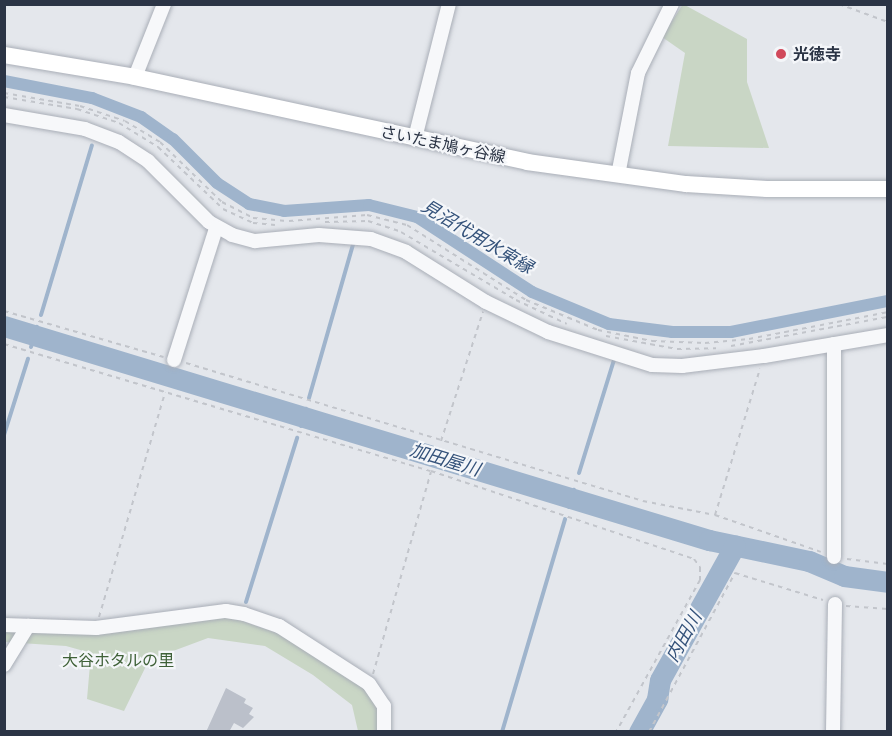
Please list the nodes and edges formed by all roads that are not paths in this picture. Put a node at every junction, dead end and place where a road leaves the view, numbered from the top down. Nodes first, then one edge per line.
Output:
1 (164, 4) edge
2 (449, 4) edge
3 (672, 4) edge
4 (4, 55) edge
5 (135, 77) junction
6 (4, 115) edge
7 (415, 138) junction
8 (618, 175) junction
9 (888, 189) edge
10 (216, 228) junction
11 (888, 334) edge
12 (834, 344) junction
13 (174, 360) road end
14 (834, 557) road end
15 (835, 604) road end
16 (4, 625) edge
17 (28, 626) junction
18 (4, 664) edge
19 (384, 732) edge
20 (833, 732) edge

1 - 5 street
2 - 7 street
3 - 8 street
4 - 5 main road, さいたま鳩ヶ谷線
5 - 7 main road, さいたま鳩ヶ谷線
6 - 10 street
7 - 8 main road, さいたま鳩ヶ谷線
8 - 9 main road, さいたま鳩ヶ谷線
10 - 12 street
10 - 13 street
11 - 12 street
12 - 14 street
15 - 20 street
16 - 17 street
17 - 18 street
17 - 19 street

